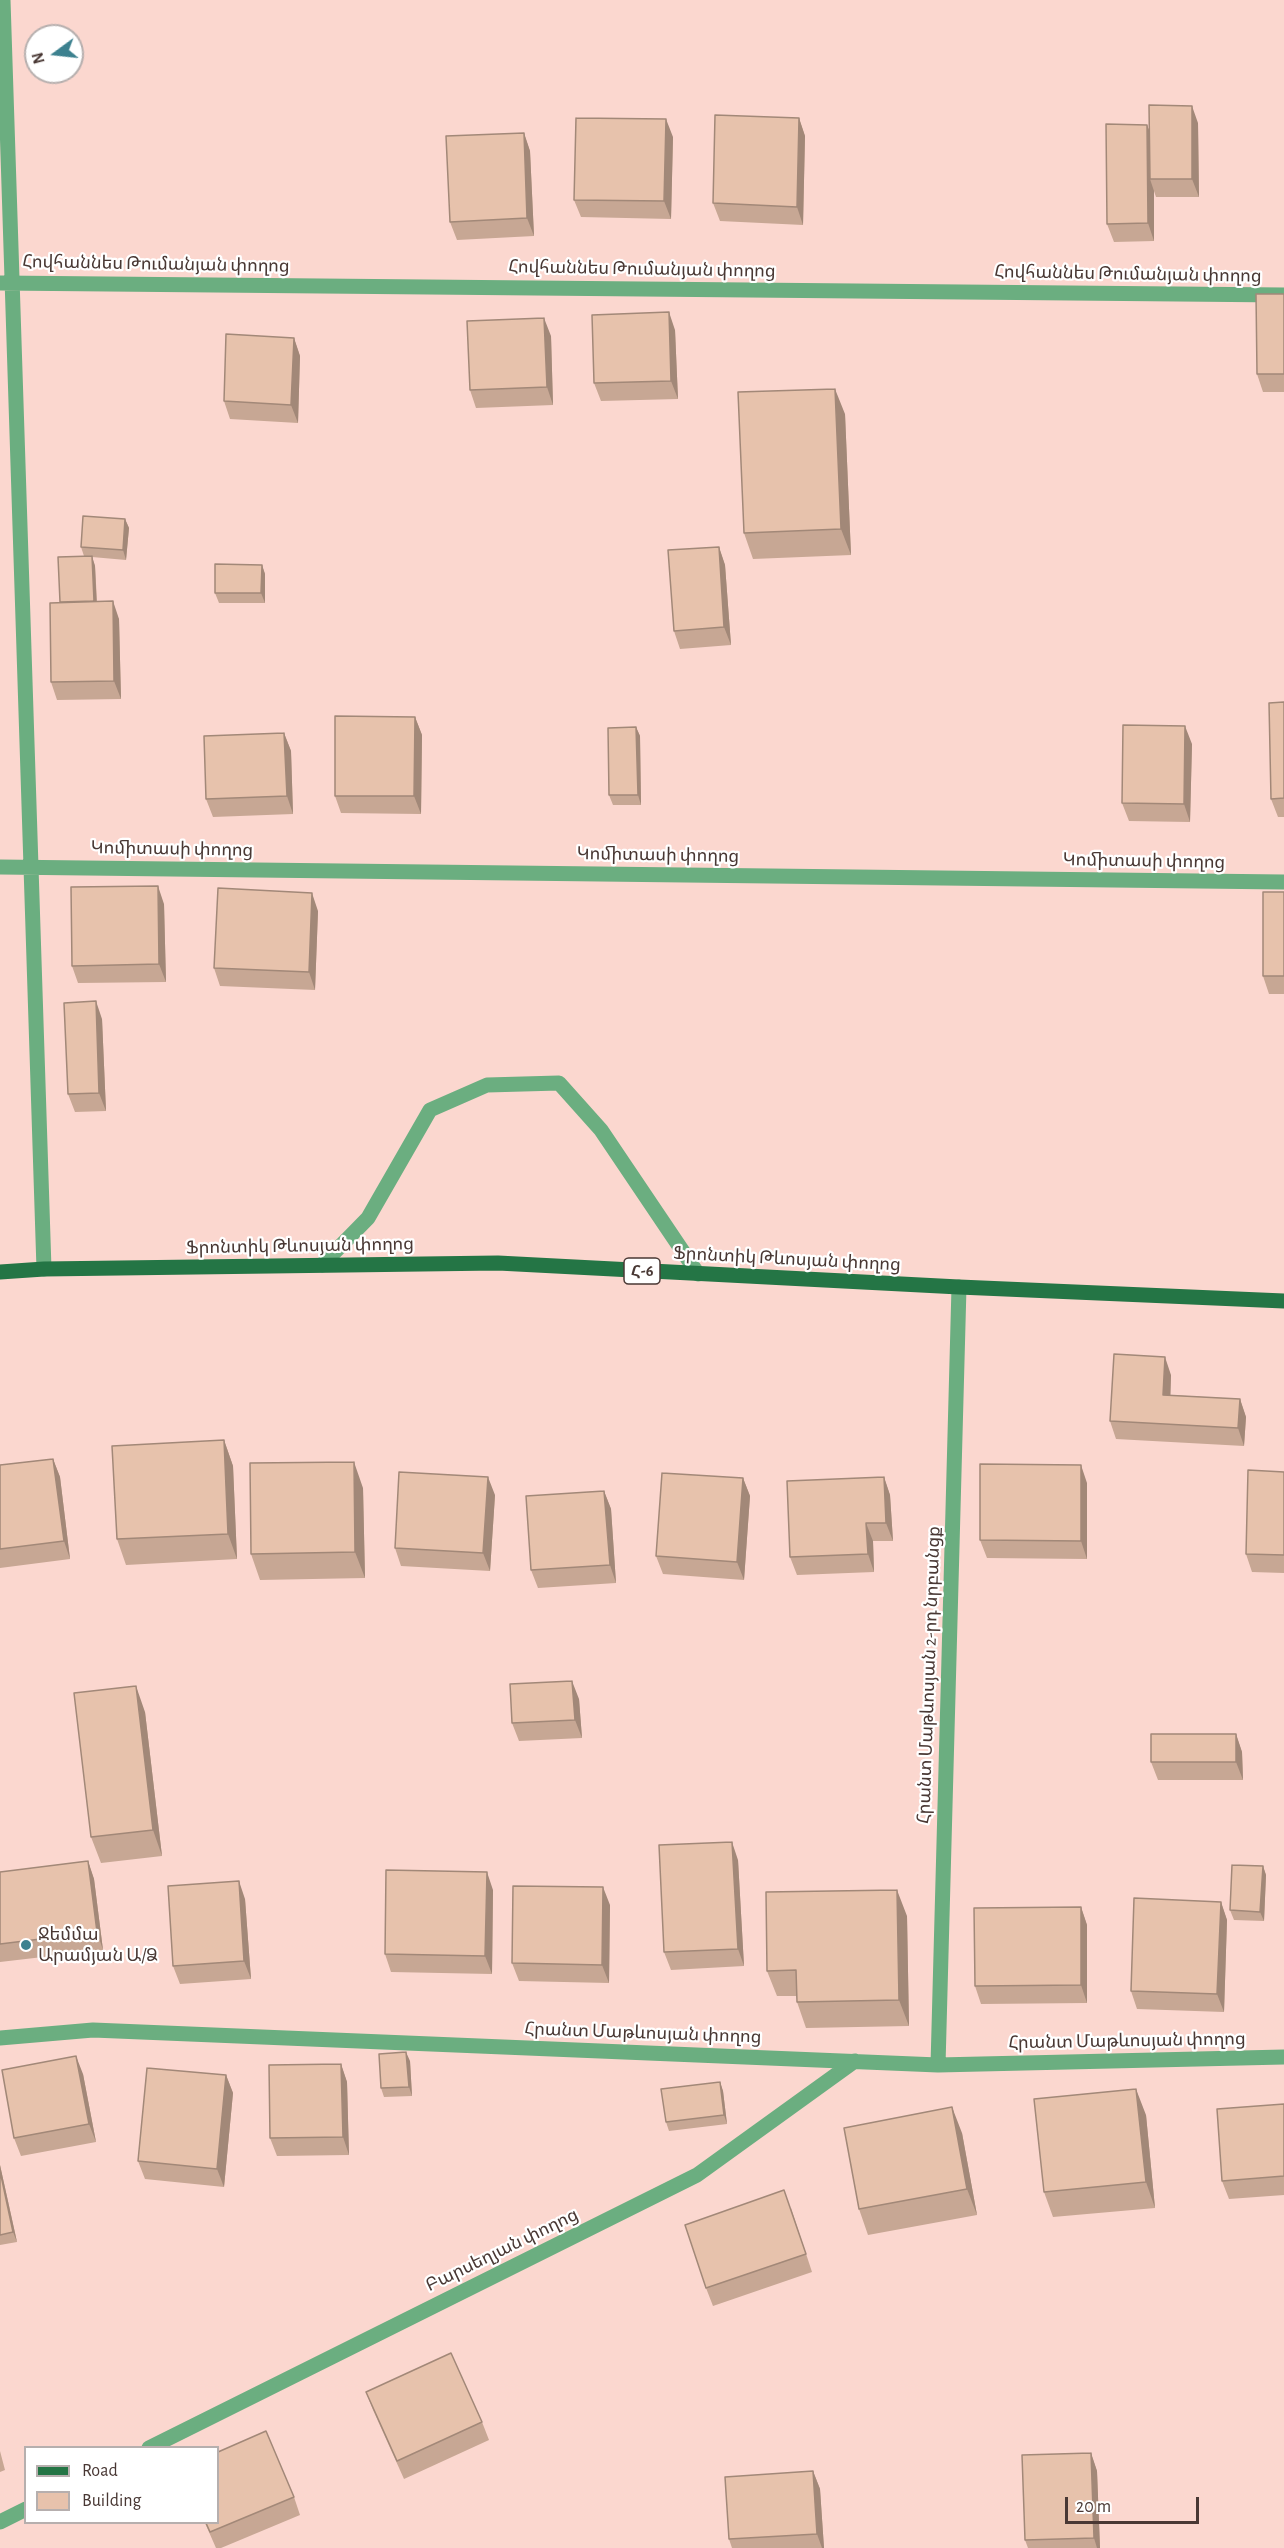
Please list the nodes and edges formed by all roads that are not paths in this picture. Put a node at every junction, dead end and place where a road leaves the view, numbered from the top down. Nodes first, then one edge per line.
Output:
1 (3, 0) edge
2 (6, 283) edge
3 (1284, 295) edge
4 (31, 866) junction
5 (0, 867) edge
6 (1284, 882) edge
7 (322, 1265) junction
8 (44, 1269) junction
9 (0, 1272) edge
10 (699, 1274) junction
11 (959, 1287) junction
12 (1284, 1301) edge
13 (0, 2038) edge
14 (1284, 2057) edge
15 (855, 2061) junction
16 (938, 2065) junction
17 (153, 2446) edge
18 (24, 2510) edge
19 (0, 2522) edge

1 - 2 street
2 - 3 street, Հովհաննես Թումանյան փողոց
2 - 4 street
4 - 5 street, Կոմիտասի փողոց
4 - 6 street, Կոմիտասի փողոց
4 - 8 street
7 - 8 main road, Ֆրոնտիկ Թևոսյան փողոց / Հ-6
7 - 10 main road, Ֆրոնտիկ Թևոսյան փողոց / Հ-6
7 - 10 street
8 - 9 main road, Ֆրոնտիկ Թևոսյան փողոց / Հ-6
10 - 11 main road, Ֆրոնտիկ Թևոսյան փողոց / Հ-6
11 - 12 main road, Ֆրոնտիկ Թևոսյան փողոց / Հ-6
11 - 16 street, Հրանտ Մաթևոսյան 2-րդ նրբանցք
13 - 15 street, Հրանտ Մաթևոսյան փողոց
14 - 16 street, Հրանտ Մաթևոսյան փողոց
15 - 16 street, Հրանտ Մաթևոսյան փողոց
15 - 17 street, Բարսեղյան փողոց
18 - 19 street

